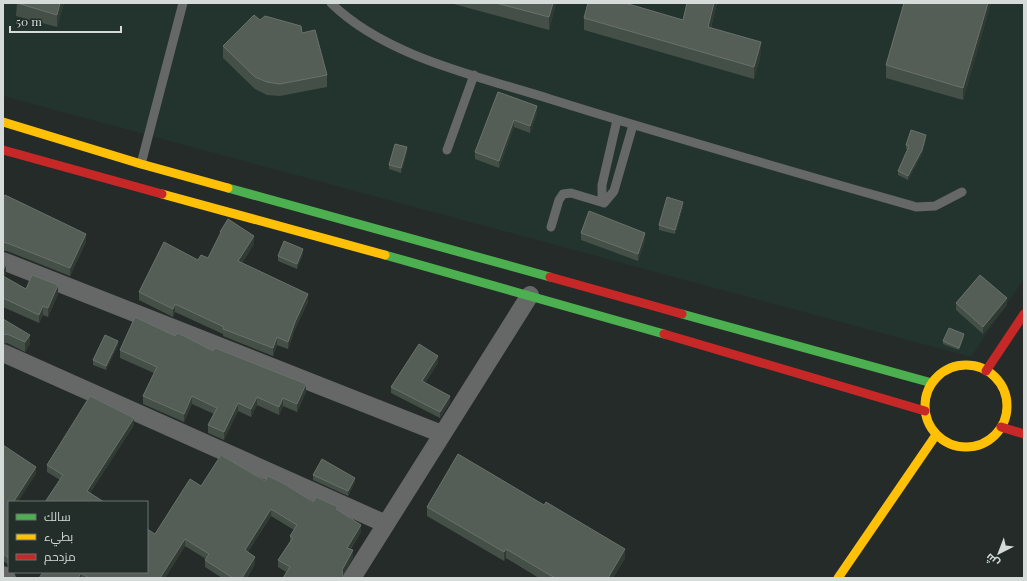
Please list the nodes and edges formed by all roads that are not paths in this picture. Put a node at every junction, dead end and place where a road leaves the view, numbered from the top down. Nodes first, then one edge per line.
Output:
1 (183, 3) edge
2 (331, 3) edge
3 (474, 75) junction
4 (617, 120) junction
5 (3, 122) edge
6 (633, 126) junction
7 (3, 150) edge
8 (447, 150) dead end
9 (141, 164) junction
10 (962, 192) dead end
11 (604, 203) junction
12 (551, 227) dead end
13 (3, 261) edge
14 (530, 295) junction
15 (1024, 314) edge
16 (3, 353) edge
17 (986, 371) junction
18 (932, 383) junction
19 (1006, 400) junction
20 (1018, 404) dead end
21 (925, 411) junction
22 (1001, 428) junction
23 (442, 434) junction
24 (1024, 434) edge
25 (936, 435) junction
26 (386, 524) junction
27 (3, 575) edge
28 (8, 578) edge
29 (352, 578) edge
30 (838, 578) edge

1 - 9 lane
2 - 3 lane
3 - 4 lane
3 - 8 lane
4 - 6 lane
4 - 11 lane
5 - 9 main road
6 - 10 lane
6 - 11 lane
7 - 14 main road
9 - 18 main road
11 - 12 lane
13 - 23 street
14 - 21 main road
14 - 23 street
15 - 17 main road
16 - 26 street
17 - 18 main road
17 - 19 main road
18 - 21 main road
19 - 20 main road
19 - 22 main road
21 - 25 main road
22 - 24 main road
22 - 25 main road
23 - 26 street
25 - 30 main road
26 - 29 street
27 - 28 street

